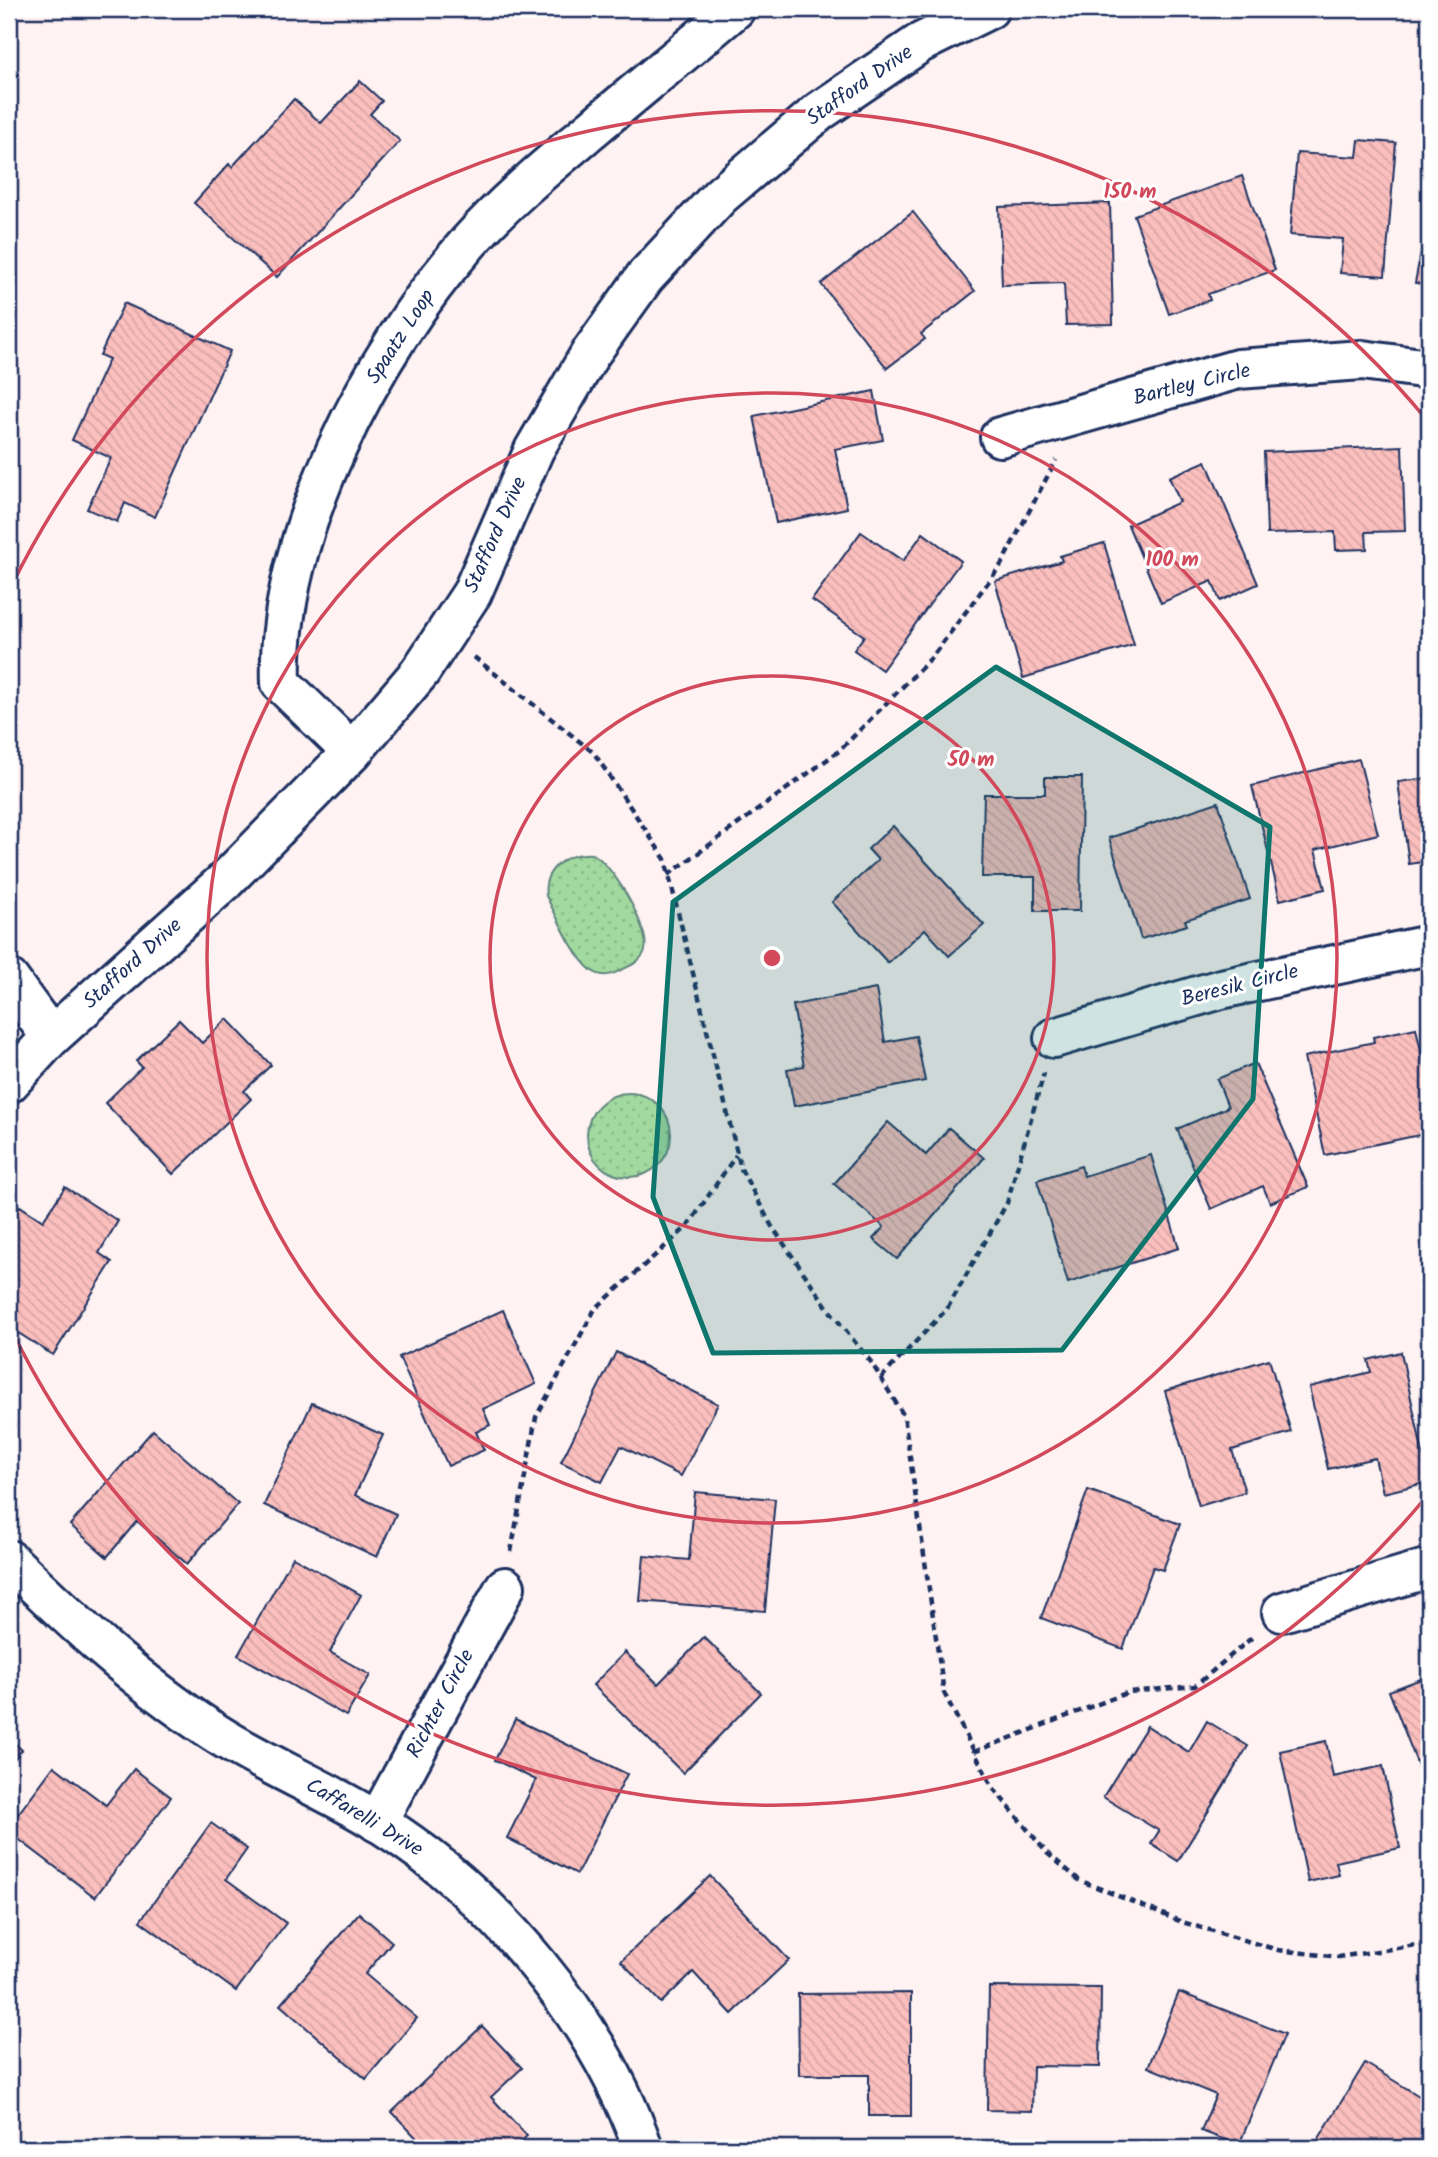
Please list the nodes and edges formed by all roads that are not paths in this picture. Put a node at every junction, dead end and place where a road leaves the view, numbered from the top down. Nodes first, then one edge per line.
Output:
1 (735, 9) edge
2 (989, 9) edge
3 (1429, 369) edge
4 (1000, 437) dead end
5 (352, 752) junction
6 (1429, 945) edge
7 (9, 979) edge
8 (51, 1037) junction
9 (1054, 1038) road end
10 (9, 1083) edge
11 (9, 1560) edge
12 (1429, 1568) edge
13 (505, 1587) road end
14 (1282, 1612) road end
15 (377, 1822) junction
16 (643, 2148) edge

1 - 5 street, Spaatz Loop
2 - 5 street, Stafford Drive
3 - 4 street, Bartley Circle
5 - 8 street, Stafford Drive
6 - 9 street, Beresik Circle
7 - 8 street
8 - 10 street, Stafford Drive
11 - 15 street, Caffarelli Drive
12 - 14 street
13 - 15 street, Richter Circle
15 - 16 street, Caffarelli Drive

